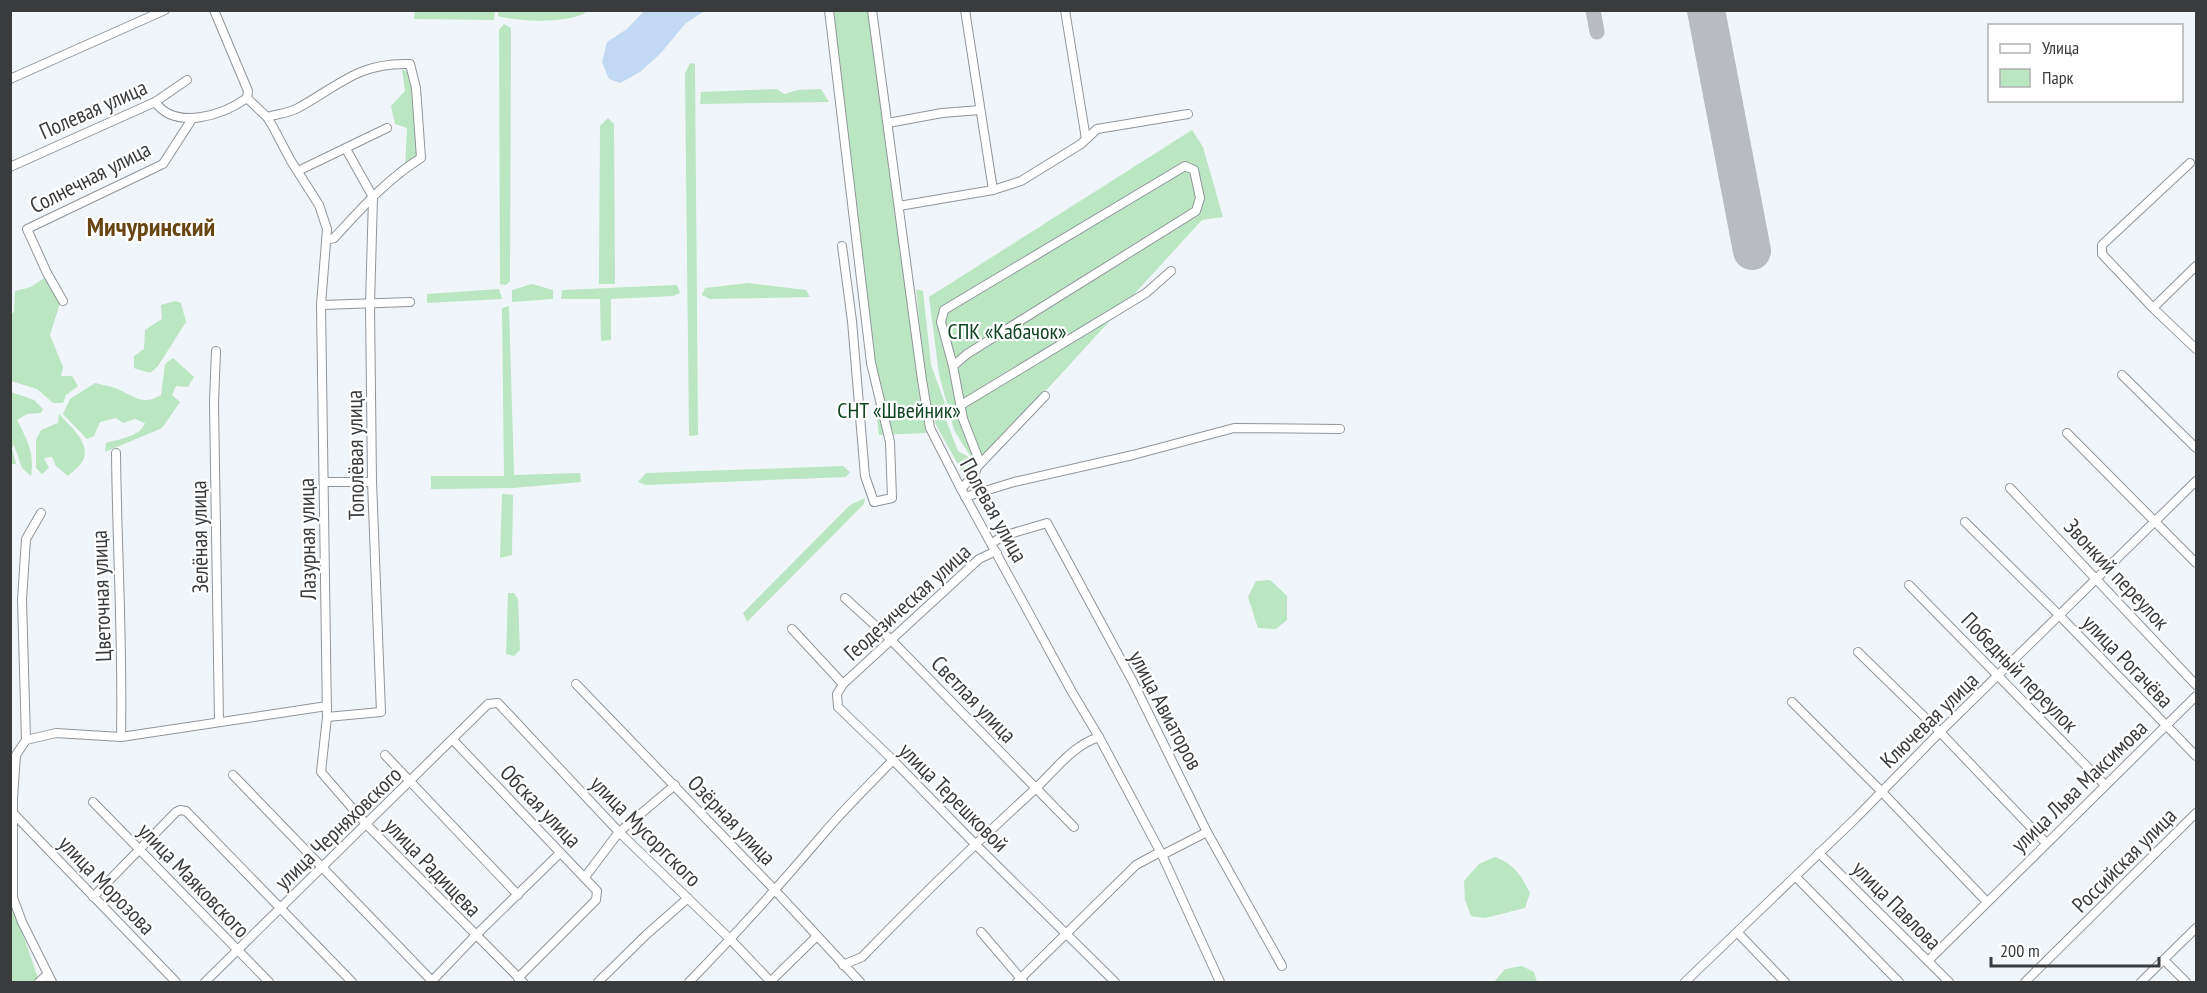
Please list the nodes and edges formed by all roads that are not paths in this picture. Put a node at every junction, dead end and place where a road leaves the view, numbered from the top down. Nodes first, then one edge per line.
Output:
1 (165, 10) edge
2 (214, 10) edge
3 (829, 10) edge
4 (872, 10) edge
5 (965, 10) edge
6 (1065, 10) edge
7 (10, 79) edge
8 (187, 80) dead end
9 (248, 98) junction
10 (155, 102) junction
11 (980, 110) junction
12 (1188, 114) dead end
13 (267, 117) junction
14 (192, 119) junction
15 (888, 123) junction
16 (387, 128) dead end
17 (1086, 139) junction
18 (346, 149) junction
19 (2190, 163) dead end
20 (10, 167) edge
21 (298, 171) junction
22 (993, 190) junction
23 (373, 197) junction
24 (899, 206) junction
25 (326, 240) junction
26 (842, 246) dead end
27 (2196, 266) edge
28 (1171, 272) dead end
29 (63, 301) dead end
30 (410, 302) dead end
31 (370, 304) junction
32 (321, 305) junction
33 (2153, 308) junction
34 (2196, 349) edge
35 (216, 351) dead end
36 (953, 366) junction
37 (2122, 375) dead end
38 (1045, 396) dead end
39 (961, 405) junction
40 (1340, 429) dead end
41 (2067, 433) dead end
42 (2196, 448) edge
43 (116, 453) dead end
44 (978, 466) junction
45 (2196, 481) edge
46 (324, 482) junction
47 (372, 482) junction
48 (2010, 488) dead end
49 (961, 489) junction
50 (965, 497) junction
51 (41, 513) dead end
52 (2156, 520) junction
53 (1965, 522) dead end
54 (992, 543) junction
55 (997, 553) junction
56 (2196, 563) edge
57 (2097, 578) junction
58 (1909, 585) dead end
59 (846, 598) dead end
60 (2059, 615) junction
61 (792, 629) dead end
62 (890, 639) junction
63 (1858, 652) dead end
64 (1999, 676) junction
65 (576, 684) dead end
66 (843, 684) junction
67 (2196, 685) edge
68 (2196, 696) edge
69 (1792, 702) dead end
70 (498, 703) joint
71 (327, 706) junction
72 (327, 717) junction
73 (219, 721) junction
74 (2166, 726) junction
75 (1940, 732) junction
76 (121, 737) junction
77 (1099, 737) junction
78 (26, 740) junction
79 (453, 740) junction
80 (385, 755) dead end
81 (2196, 756) edge
82 (893, 760) junction
83 (321, 772) joint
84 (233, 776) dead end
85 (411, 781) junction
86 (2105, 785) junction
87 (675, 786) junction
88 (1036, 789) junction
89 (1881, 791) junction
90 (93, 802) dead end
91 (13, 813) junction
92 (2196, 813) edge
93 (366, 824) junction
94 (1074, 827) dead end
95 (619, 832) junction
96 (1207, 832) junction
97 (2046, 843) junction
98 (975, 844) junction
99 (140, 850) junction
100 (560, 853) junction
101 (1819, 853) junction
102 (1161, 854) junction
103 (320, 867) junction
104 (585, 877) junction
105 (1796, 877) junction
106 (775, 891) junction
107 (518, 895) junction
108 (93, 897) junction
109 (688, 898) junction
110 (1987, 902) junction
111 (281, 910) junction
112 (2196, 928) edge
113 (981, 932) dead end
114 (1738, 933) junction
115 (1066, 934) junction
116 (475, 936) junction
117 (816, 936) junction
118 (731, 940) junction
119 (237, 950) junction
120 (2164, 960) junction
121 (1928, 961) junction
122 (843, 964) junction
123 (1282, 966) dead end
124 (48, 974) junction
125 (520, 980) edge
126 (1021, 981) edge
127 (39, 982) edge
128 (52, 982) edge
129 (176, 982) edge
130 (205, 982) edge
131 (269, 982) edge
132 (352, 982) edge
133 (432, 982) edge
134 (598, 982) edge
135 (689, 982) edge
136 (771, 982) edge
137 (860, 982) edge
138 (1115, 982) edge
139 (1220, 982) edge
140 (1685, 982) edge
141 (1785, 982) edge
142 (1899, 982) edge
143 (1949, 982) edge
144 (2025, 982) edge
145 (2141, 982) edge
146 (2186, 982) edge

1 - 7 street
2 - 9 street
3 - 26 street
4 - 15 street, Полевая улица
5 - 11 street
6 - 17 street
8 - 10 street, Полевая улица
9 - 13 street, Лазурная улица
9 - 14 street
10 - 14 street
10 - 20 street, Полевая улица
11 - 15 street
11 - 22 street
12 - 17 street
13 - 21 street, Лазурная улица
13 - 23 street
14 - 29 street, Солнечная улица
15 - 24 street, Полевая улица
16 - 18 street
17 - 22 street
18 - 21 street
18 - 23 street
19 - 33 street
21 - 25 street, Лазурная улица
22 - 24 street
23 - 25 street
23 - 31 street, Тополёвая улица
24 - 49 street, Полевая улица
25 - 32 street, Лазурная улица
27 - 33 street
28 - 39 street
30 - 31 street
31 - 32 street
31 - 47 street, Тополёвая улица
32 - 46 street, Лазурная улица
33 - 34 street
35 - 73 street, Зелёная улица
36 - 36 street
36 - 39 street
37 - 42 street
38 - 44 street
39 - 44 street
40 - 50 street
41 - 52 street
43 - 76 street, Цветочная улица
44 - 49 street
45 - 52 street, Ключевая улица
46 - 47 street
46 - 71 street, Лазурная улица
47 - 72 street, Тополёвая улица
48 - 57 street, Звонкий переулок
49 - 50 street, Полевая улица
50 - 54 street, Полевая улица
51 - 78 street
52 - 56 street
52 - 57 street, Ключевая улица
53 - 60 street, улица Рогачёва
54 - 55 street, Полевая улица
54 - 96 street, улица Авиаторов
55 - 62 street, Геодезическая улица
55 - 77 street, Полевая улица
57 - 60 street, Ключевая улица
57 - 67 street, Звонкий переулок
58 - 64 street, Победный переулок
59 - 62 street, Светлая улица
60 - 64 street, Ключевая улица
60 - 74 street, улица Рогачёва
61 - 66 street
62 - 66 street, Геодезическая улица
62 - 88 street, Светлая улица
63 - 75 street
64 - 75 street, Ключевая улица
64 - 86 street, Победный переулок
65 - 87 street, Озёрная улица
66 - 82 street, улица Терешковой
68 - 74 street, улица Льва Максимова
69 - 89 street
70 - 79 street, улица Черняховского
70 - 95 street, улица Мусоргского
71 - 72 street, Лазурная улица
71 - 73 street
72 - 83 street, Лазурная улица
73 - 76 street
74 - 81 street, улица Рогачёва
74 - 86 street, улица Льва Максимова
75 - 89 street, Ключевая улица
75 - 97 street
76 - 78 street
77 - 88 street
77 - 102 street, Полевая улица
78 - 91 street
79 - 85 street, улица Черняховского
79 - 100 street, Обская улица
80 - 85 street
82 - 98 street, улица Терешковой
82 - 106 street
83 - 93 street, улица Радищева
84 - 103 street
85 - 93 street, улица Черняховского
85 - 107 street
86 - 97 street, улица Льва Максимова
87 - 95 street
87 - 106 street, Озёрная улица
88 - 94 street, Светлая улица
88 - 98 street
89 - 101 street, Ключевая улица
89 - 110 street
90 - 99 street, улица Маяковского
91 - 108 street, улица Морозова
91 - 124 street
92 - 144 street, Российская улица
93 - 103 street, улица Черняховского
93 - 116 street, улица Радищева
95 - 104 street
95 - 109 street, улица Мусоргского
96 - 102 street
96 - 123 street, улица Авиаторов
97 - 110 street, улица Льва Максимова
98 - 115 street, улица Терешковой
98 - 122 street
99 - 108 street
99 - 111 street
99 - 119 street, улица Маяковского
100 - 104 street, Обская улица
100 - 107 street
101 - 105 street, Ключевая улица
101 - 121 street, улица Павлова
102 - 115 street
102 - 139 street, Полевая улица
103 - 111 street, улица Черняховского
103 - 133 street
104 - 125 street, Обская улица
105 - 114 street, Ключевая улица
105 - 142 street
106 - 117 street, Озёрная улица
106 - 118 street
107 - 116 street
108 - 129 street, улица Морозова
109 - 118 street, улица Мусоргского
109 - 134 street
110 - 121 street, улица Льва Максимова
111 - 119 street, улица Черняховского
111 - 132 street
112 - 120 street
113 - 126 street
114 - 140 street, Ключевая улица
114 - 141 street
115 - 126 street
115 - 138 street, улица Терешковой
116 - 125 street, улица Радищева
116 - 133 street
117 - 122 street, Озёрная улица
117 - 136 street
118 - 135 street
118 - 136 street, улица Мусоргского
119 - 130 street, улица Черняховского
119 - 131 street, улица Маяковского
120 - 145 street
120 - 146 street
121 - 143 street, улица Павлова
122 - 137 street, Озёрная улица
124 - 127 street
124 - 128 street

